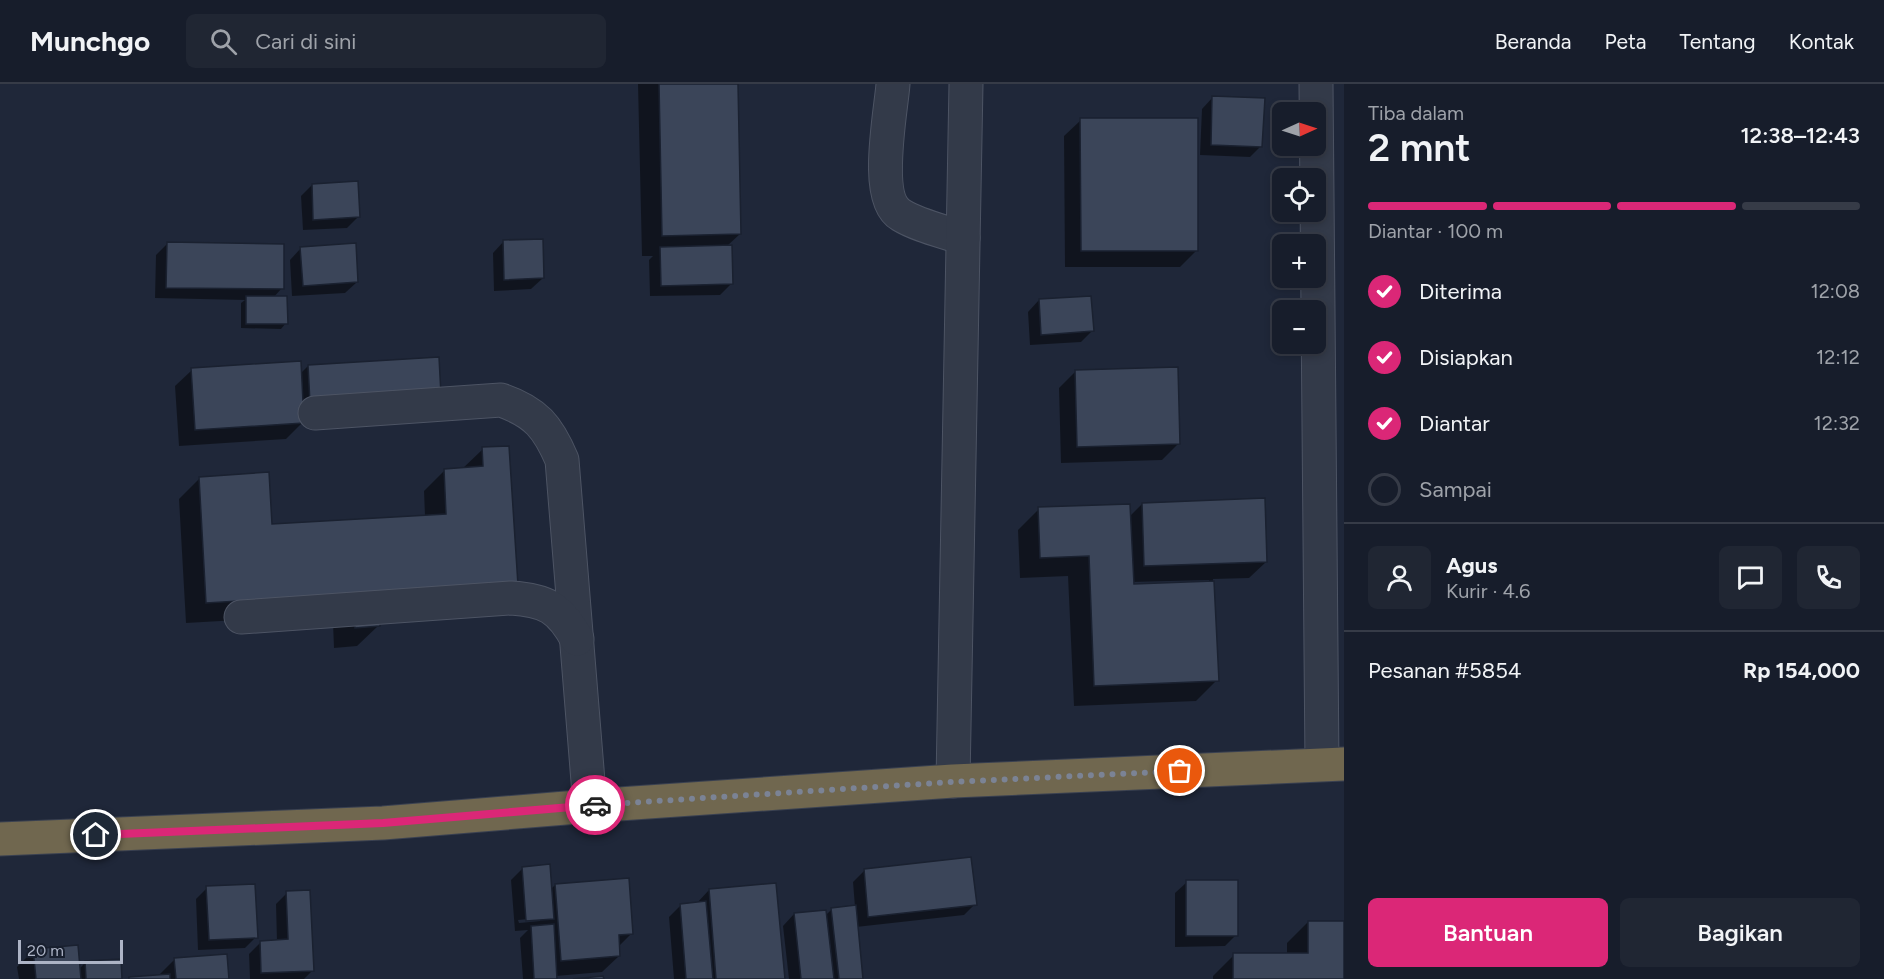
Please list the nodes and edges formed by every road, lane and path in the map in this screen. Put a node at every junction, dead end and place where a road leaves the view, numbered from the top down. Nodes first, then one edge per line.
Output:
1 (894, 84) edge
2 (966, 84) edge
3 (1316, 84) edge
4 (963, 238) junction
5 (315, 413) dead end
6 (241, 617) dead end
7 (577, 639) junction
8 (1333, 764) edge
9 (952, 782) junction
10 (590, 806) junction
11 (0, 839) edge

1 - 4 street
2 - 4 street
3 - 8 street
4 - 9 street
5 - 7 street
6 - 7 street
7 - 10 street
8 - 9 highway
9 - 10 highway
10 - 11 highway

